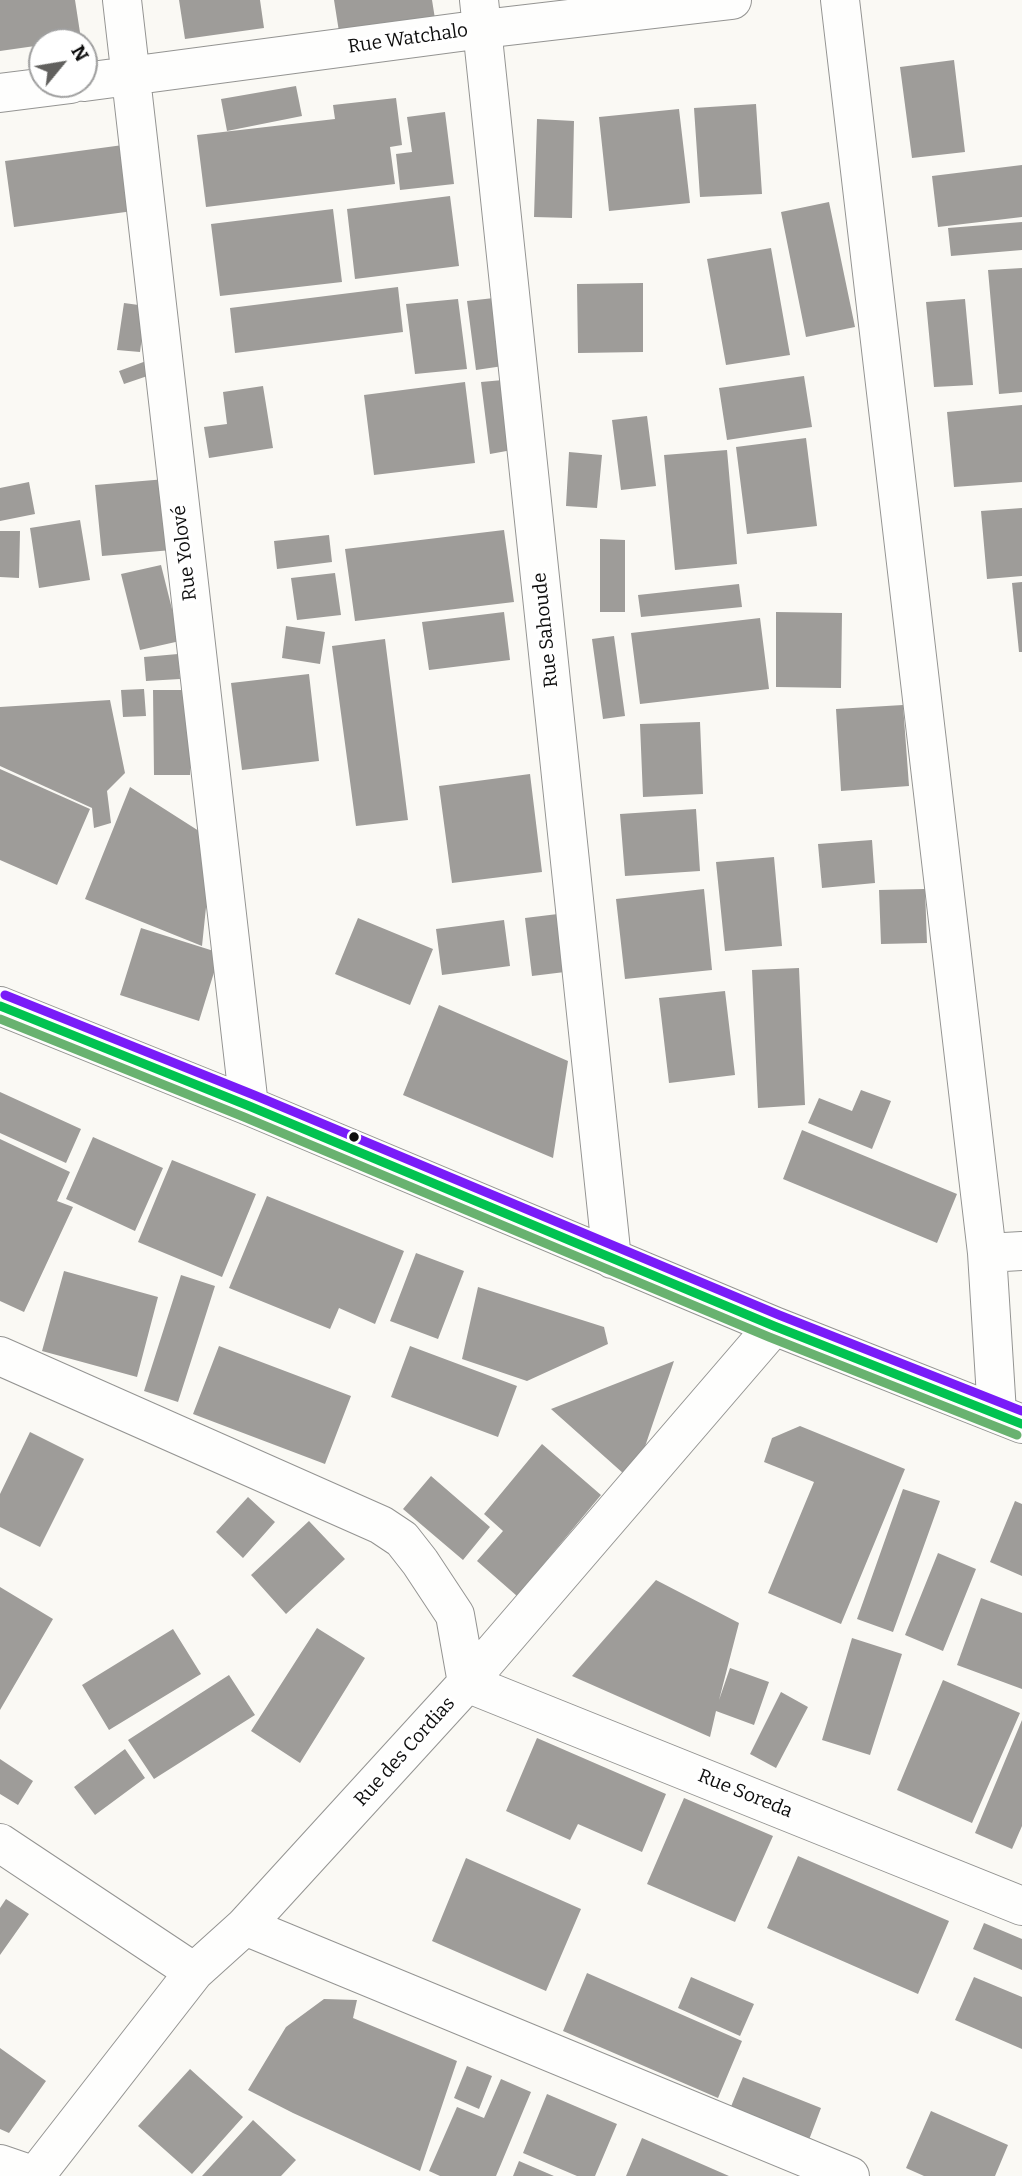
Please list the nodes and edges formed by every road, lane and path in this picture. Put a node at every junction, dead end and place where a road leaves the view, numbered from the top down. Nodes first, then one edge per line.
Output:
1 (122, 0) edge
2 (732, 0) edge
3 (840, 0) edge
4 (481, 15) edge
5 (130, 77) junction
6 (98, 80) edge
7 (28, 89) edge
8 (0, 93) edge
9 (0, 1006) edge
10 (249, 1106) junction
11 (1004, 1252) edge
12 (612, 1259) junction
13 (774, 1326) junction
14 (0, 1356) edge
15 (1009, 1419) edge
16 (467, 1683) junction
17 (0, 1843) edge
18 (1022, 1906) edge
19 (245, 1926) junction
20 (194, 1972) junction
21 (0, 2164) edge
22 (35, 2176) edge
23 (850, 2176) edge

1 - 5 street, Rue Yolové
2 - 4 street, Rue Watchalo
3 - 11 street
4 - 5 street, Rue Watchalo
4 - 12 street, Rue Sahoude
5 - 6 street, Rue Watchalo
5 - 10 street, Rue Yolové
7 - 8 street
9 - 10 street
10 - 12 street
11 - 15 street
12 - 13 street
13 - 15 street
13 - 16 street, Rue des Cordias
14 - 16 street
16 - 18 street, Rue Soreda
16 - 19 street, Rue des Cordias
17 - 20 street
19 - 20 street, Rue des Cordias
19 - 23 street
20 - 22 street, Rue des Cordias
21 - 22 street

